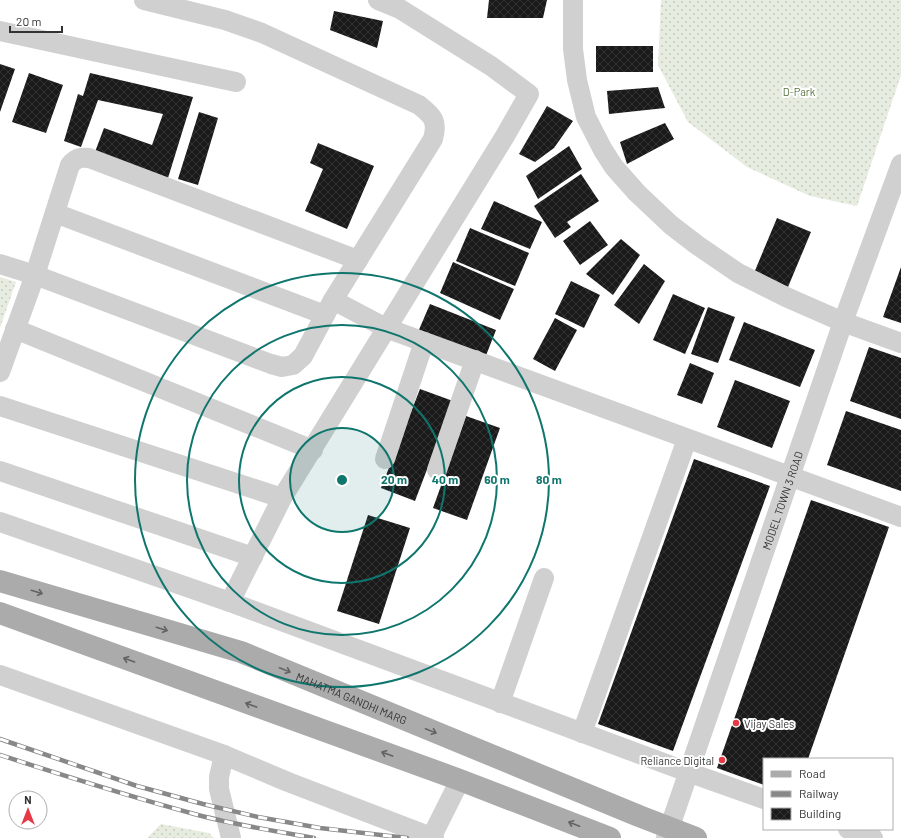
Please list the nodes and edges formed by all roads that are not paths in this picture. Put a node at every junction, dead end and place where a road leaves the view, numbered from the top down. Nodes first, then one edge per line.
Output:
1 (144, 0) edge
2 (378, 0) edge
3 (573, 0) edge
4 (401, 4) edge
5 (0, 31) edge
6 (236, 82) dead end
7 (901, 164) edge
8 (55, 213) junction
9 (358, 260) junction
10 (0, 264) edge
11 (35, 275) junction
12 (329, 307) junction
13 (843, 322) junction
14 (386, 328) junction
15 (16, 329) junction
16 (424, 342) junction
17 (901, 343) edge
18 (475, 360) junction
19 (0, 372) edge
20 (0, 406) edge
21 (687, 439) junction
22 (313, 450) junction
23 (385, 459) dead end
24 (437, 470) dead end
25 (0, 471) edge
26 (790, 476) junction
27 (282, 498) junction
28 (901, 517) edge
29 (0, 522) edge
30 (253, 557) junction
31 (544, 578) dead end
32 (0, 581) edge
33 (230, 602) junction
34 (0, 613) edge
35 (0, 675) edge
36 (500, 703) junction
37 (582, 733) junction
38 (224, 755) junction
39 (688, 772) junction
40 (460, 780) junction
41 (763, 799) edge
42 (851, 830) edge
43 (668, 833) edge
44 (231, 838) edge
45 (432, 838) edge
46 (610, 838) edge
47 (696, 838) edge
48 (873, 838) edge

1 - 9 street
2 - 4 street
3 - 13 street
4 - 14 street
5 - 6 street
7 - 13 street, MODEL TOWN 3 ROAD
8 - 9 street
8 - 11 street
8 - 12 street
9 - 12 street
10 - 11 street
11 - 12 street
11 - 15 street
12 - 14 street
13 - 17 street
13 - 26 street, MODEL TOWN 3 ROAD
14 - 16 street
14 - 22 street
15 - 19 street
15 - 22 street
16 - 18 street
16 - 23 street
18 - 21 street
18 - 24 street
20 - 27 street
21 - 26 street
21 - 37 street
22 - 27 street
25 - 30 street
26 - 28 street
26 - 39 street, MODEL TOWN 3 ROAD
27 - 30 street
29 - 33 street
30 - 33 street
31 - 36 street
32 -> 43 main road, MAHATMA GANDHI MARG
33 - 36 street
40 -> 34 main road
35 - 38 street
36 - 37 street
37 - 39 street
38 - 44 street
38 - 45 street
39 - 41 street
39 - 43 street, MODEL TOWN 3 ROAD
40 - 45 street
46 -> 40 main road
42 - 48 street
43 - 47 main road, MAHATMA GANDHI MARG

